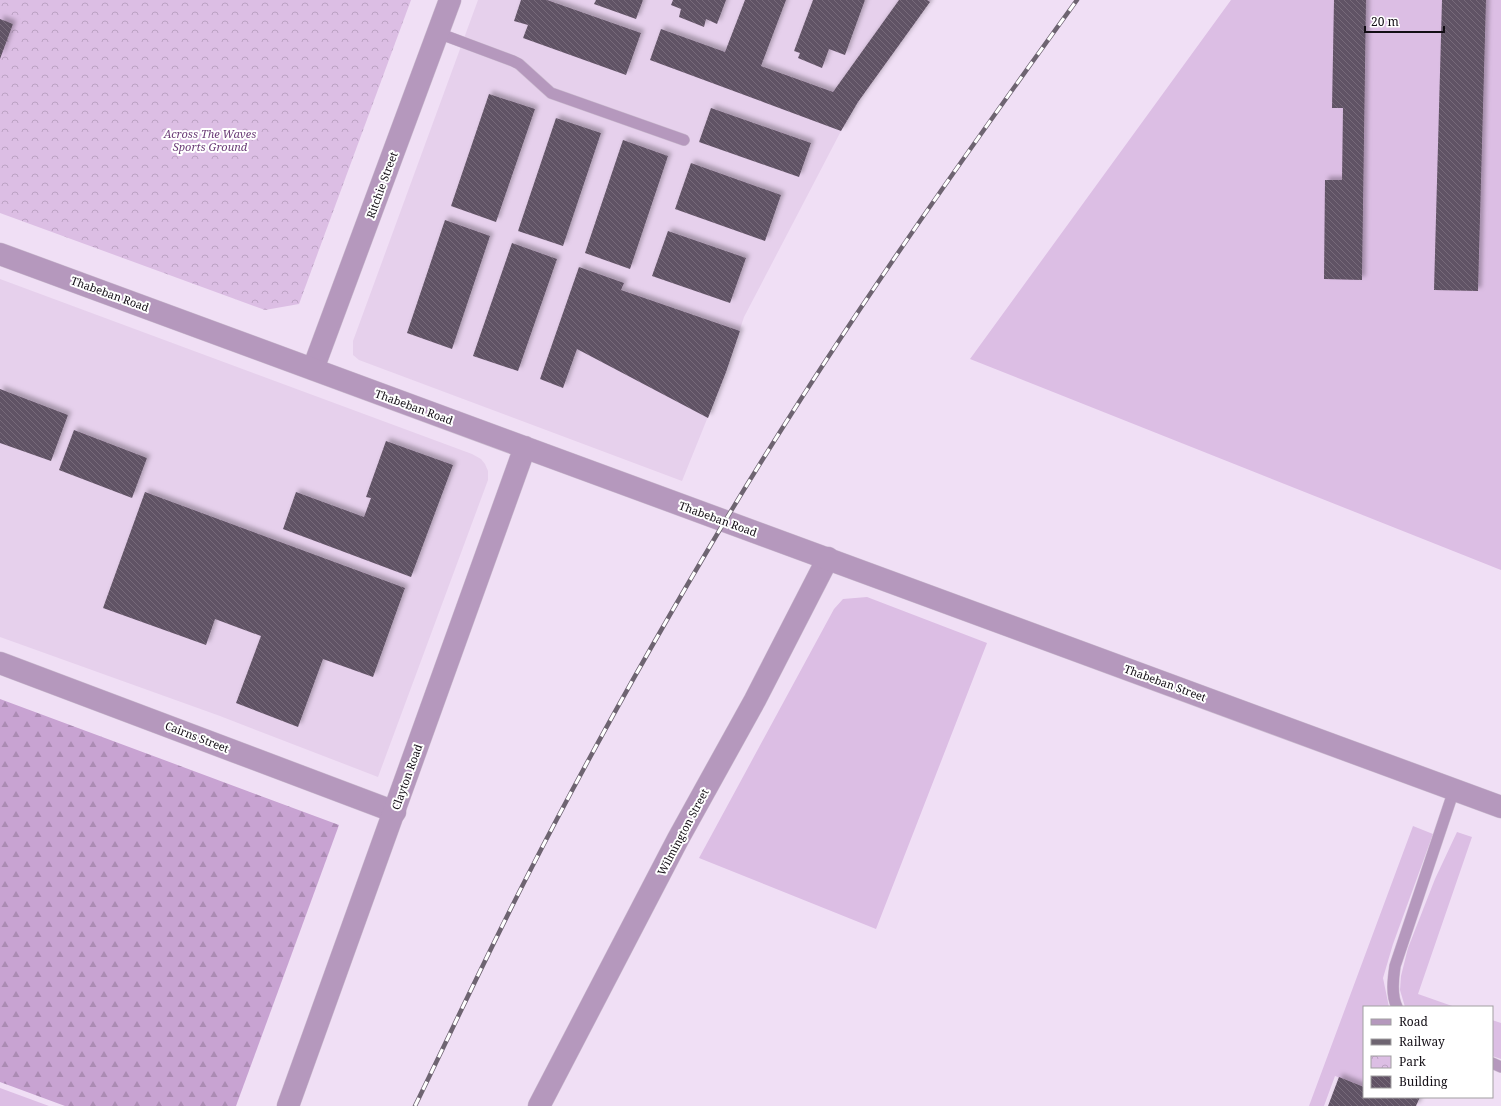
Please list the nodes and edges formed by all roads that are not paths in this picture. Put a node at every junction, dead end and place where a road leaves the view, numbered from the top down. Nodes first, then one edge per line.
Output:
1 (450, 0) edge
2 (438, 33) junction
3 (684, 140) dead end
4 (0, 254) edge
5 (313, 369) junction
6 (525, 448) junction
7 (828, 558) junction
8 (0, 663) edge
9 (1454, 790) junction
10 (1501, 807) edge
11 (395, 812) junction
12 (1396, 1006) edge
13 (288, 1106) edge
14 (539, 1106) edge

1 - 2 street, Ritchie Street
2 - 3 lane
2 - 5 street, Ritchie Street
4 - 5 street, Thabeban Road
5 - 6 street, Thabeban Road
6 - 7 street, Thabeban Road
6 - 11 street, Clayton Road
7 - 9 street, Thabeban Street
7 - 14 street, Wilmington Street
8 - 11 street, Cairns Street
9 - 10 street, Thabeban Street
9 - 12 lane
11 - 13 street, Clayton Road

